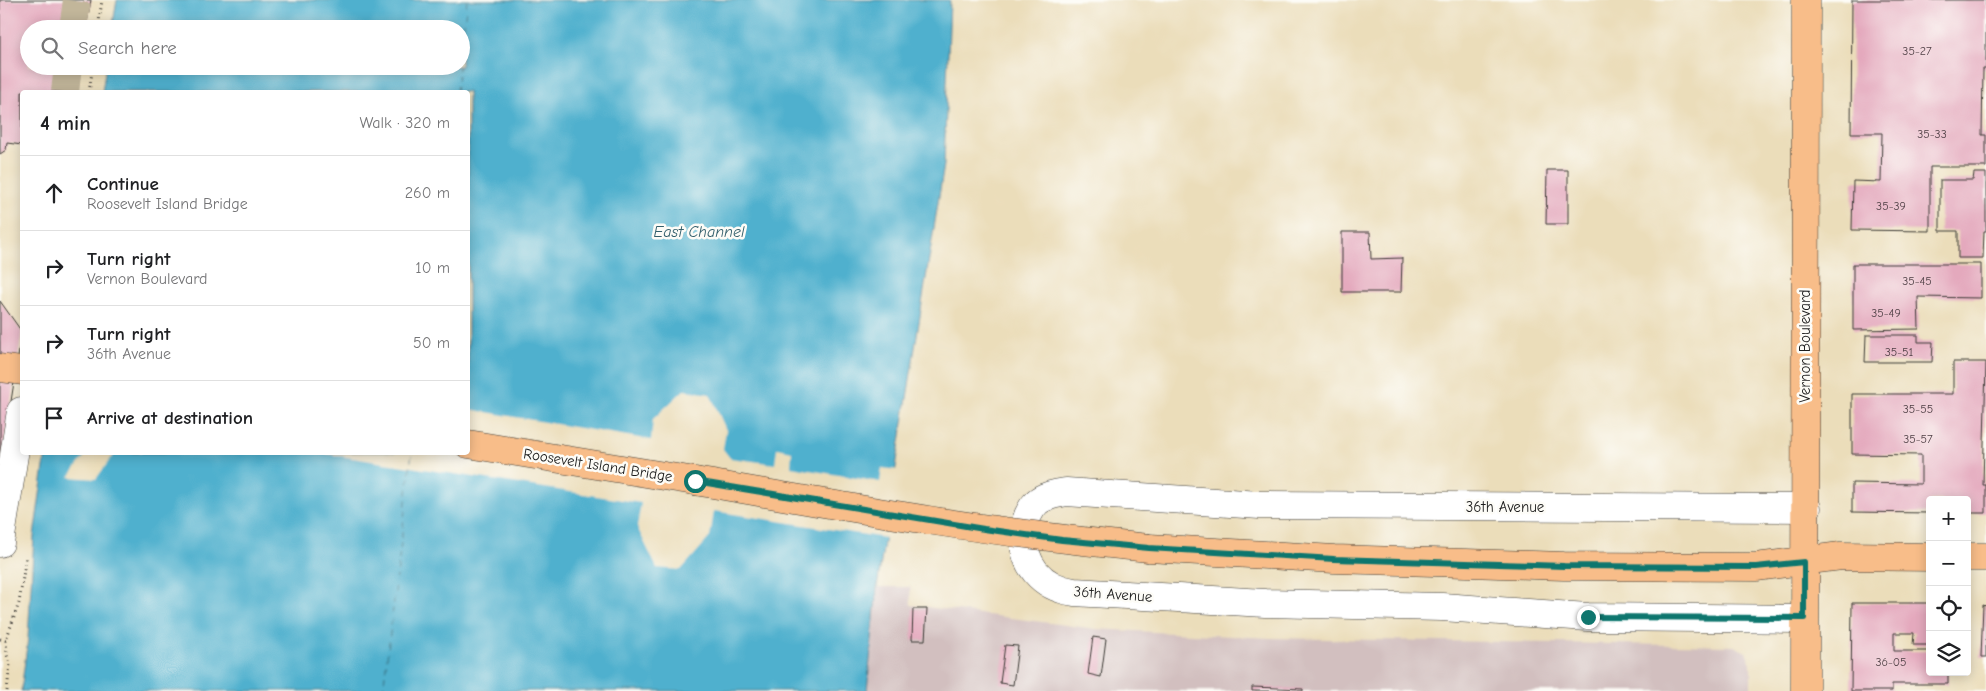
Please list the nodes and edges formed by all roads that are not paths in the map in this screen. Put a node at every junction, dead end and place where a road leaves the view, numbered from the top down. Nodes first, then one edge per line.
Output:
1 (1806, 0) edge
2 (0, 368) edge
3 (20, 371) edge
4 (20, 417) edge
5 (470, 444) edge
6 (1807, 508) junction
7 (0, 543) edge
8 (1926, 556) edge
9 (1971, 557) edge
10 (1986, 557) edge
11 (1804, 562) junction
12 (1804, 618) junction
13 (1805, 691) edge

1 - 6 main road, Vernon Boulevard
2 - 3 main road
4 - 7 street
5 - 11 main road, Roosevelt Island Bridge, bridge
6 - 11 main road, Vernon Boulevard
6 - 12 street, 36th Avenue
8 - 11 main road
9 - 10 main road
11 - 12 main road, Vernon Boulevard
12 - 13 main road, Vernon Boulevard

